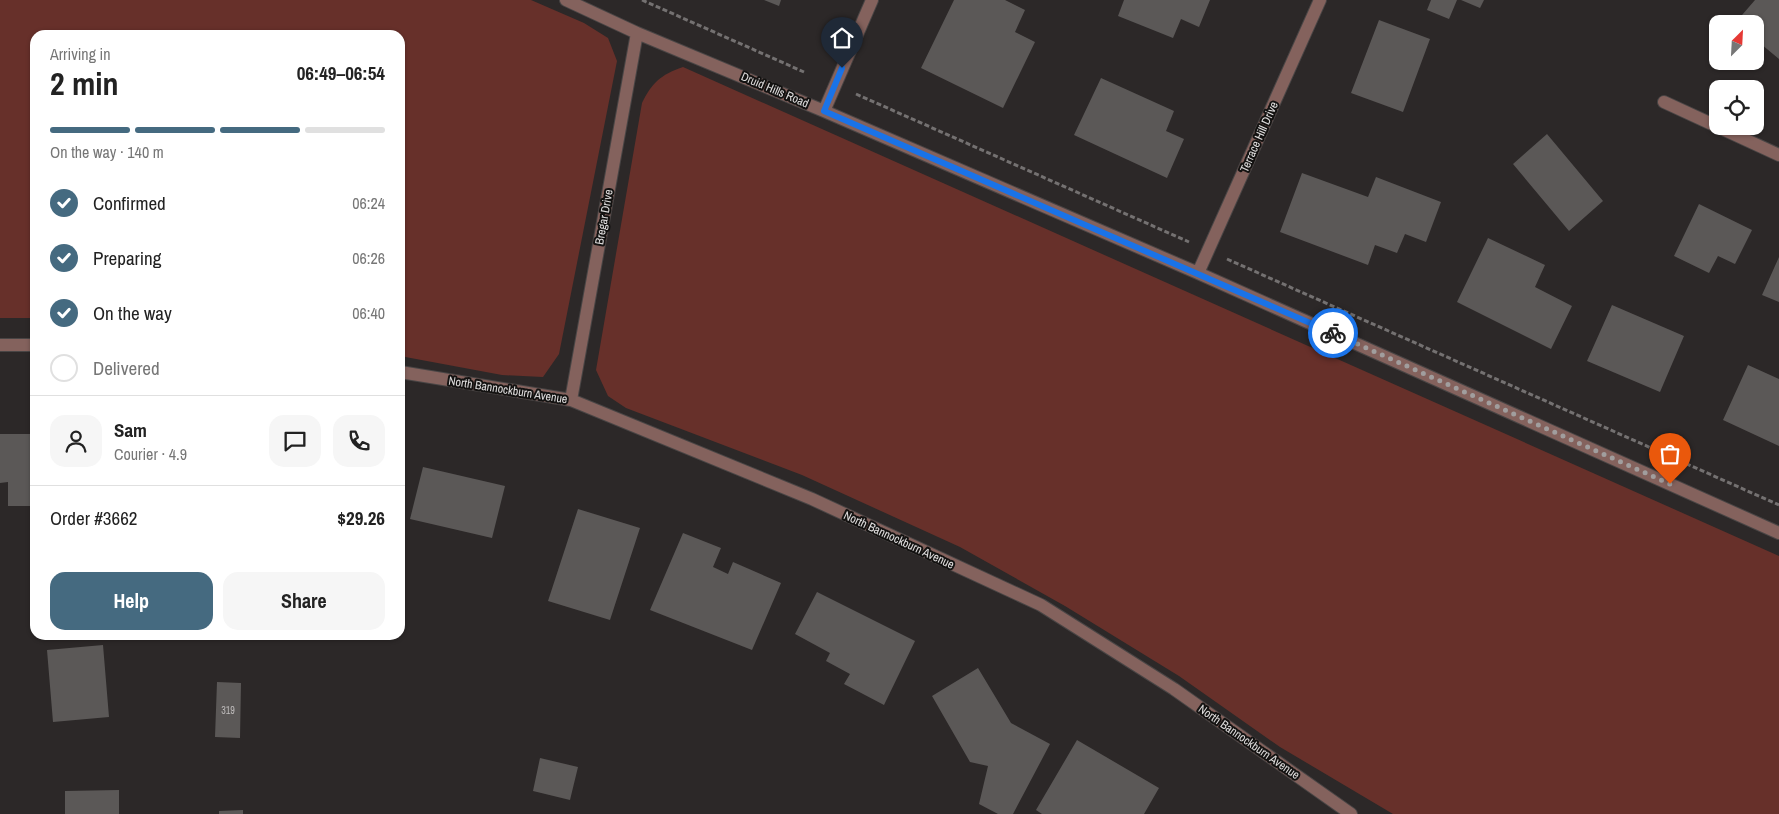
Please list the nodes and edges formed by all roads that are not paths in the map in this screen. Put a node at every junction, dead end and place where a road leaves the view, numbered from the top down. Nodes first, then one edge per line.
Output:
1 (566, 0) edge
2 (872, 0) edge
3 (1320, 0) edge
4 (637, 33) junction
5 (1664, 102) dead end
6 (824, 111) junction
7 (1779, 155) edge
8 (1198, 273) junction
9 (0, 345) edge
10 (30, 345) edge
11 (405, 373) edge
12 (571, 400) junction
13 (1779, 533) edge
14 (1351, 814) edge

1 - 4 street, Druid Hills Road
2 - 6 street
3 - 8 street, Terrace Hill Drive
4 - 6 street, Druid Hills Road
4 - 12 street, Bregar Drive
5 - 7 street
6 - 8 street, Druid Hills Road
8 - 13 street, Druid Hills Road
9 - 10 street
11 - 12 street, North Bannockburn Avenue
12 - 14 street, North Bannockburn Avenue

